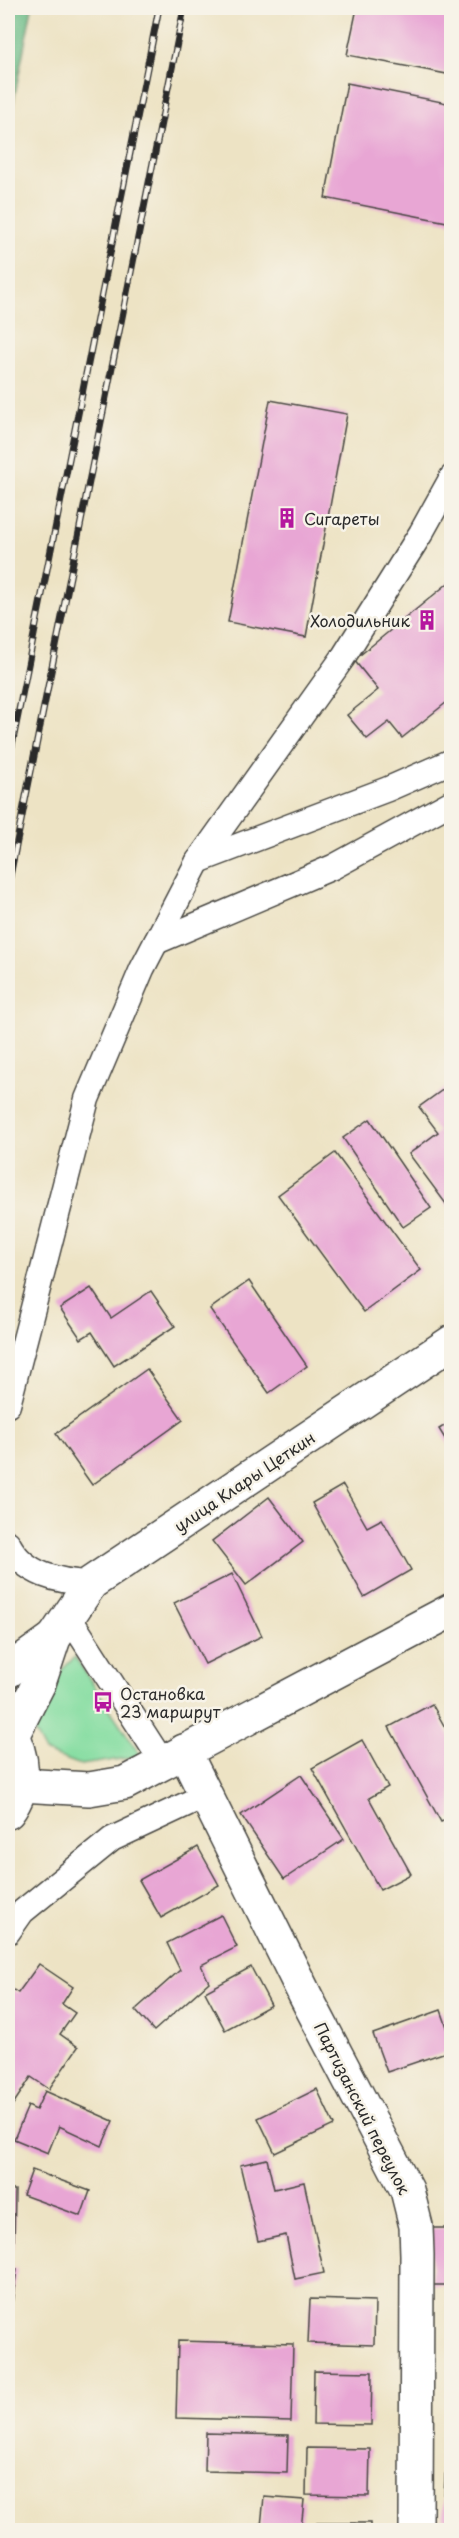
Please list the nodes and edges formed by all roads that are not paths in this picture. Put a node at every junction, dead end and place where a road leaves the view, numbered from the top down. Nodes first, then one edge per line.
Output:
1 (452, 477) edge
2 (452, 761) edge
3 (452, 802) edge
4 (198, 861) junction
5 (156, 942) junction
6 (452, 1342) edge
7 (8, 1405) edge
8 (8, 1544) edge
9 (91, 1583) junction
10 (452, 1610) edge
11 (61, 1627) junction
12 (8, 1671) edge
13 (10, 1732) edge
14 (173, 1757) junction
15 (206, 1795) junction
16 (14, 1798) edge
17 (8, 1932) edge
18 (416, 2530) edge

1 - 4 lane
2 - 4 lane
3 - 5 lane
4 - 5 lane
5 - 7 lane
6 - 9 street, улица Клары Цеткин
8 - 9 lane
9 - 11 street, улица Клары Цеткин
10 - 14 street
11 - 12 street, улица Клары Цеткин
11 - 13 street, улица Клары Цеткин
11 - 14 lane
13 - 16 street
14 - 15 street, Партизанский переулок
14 - 16 street
15 - 17 lane
15 - 18 street, Партизанский переулок

